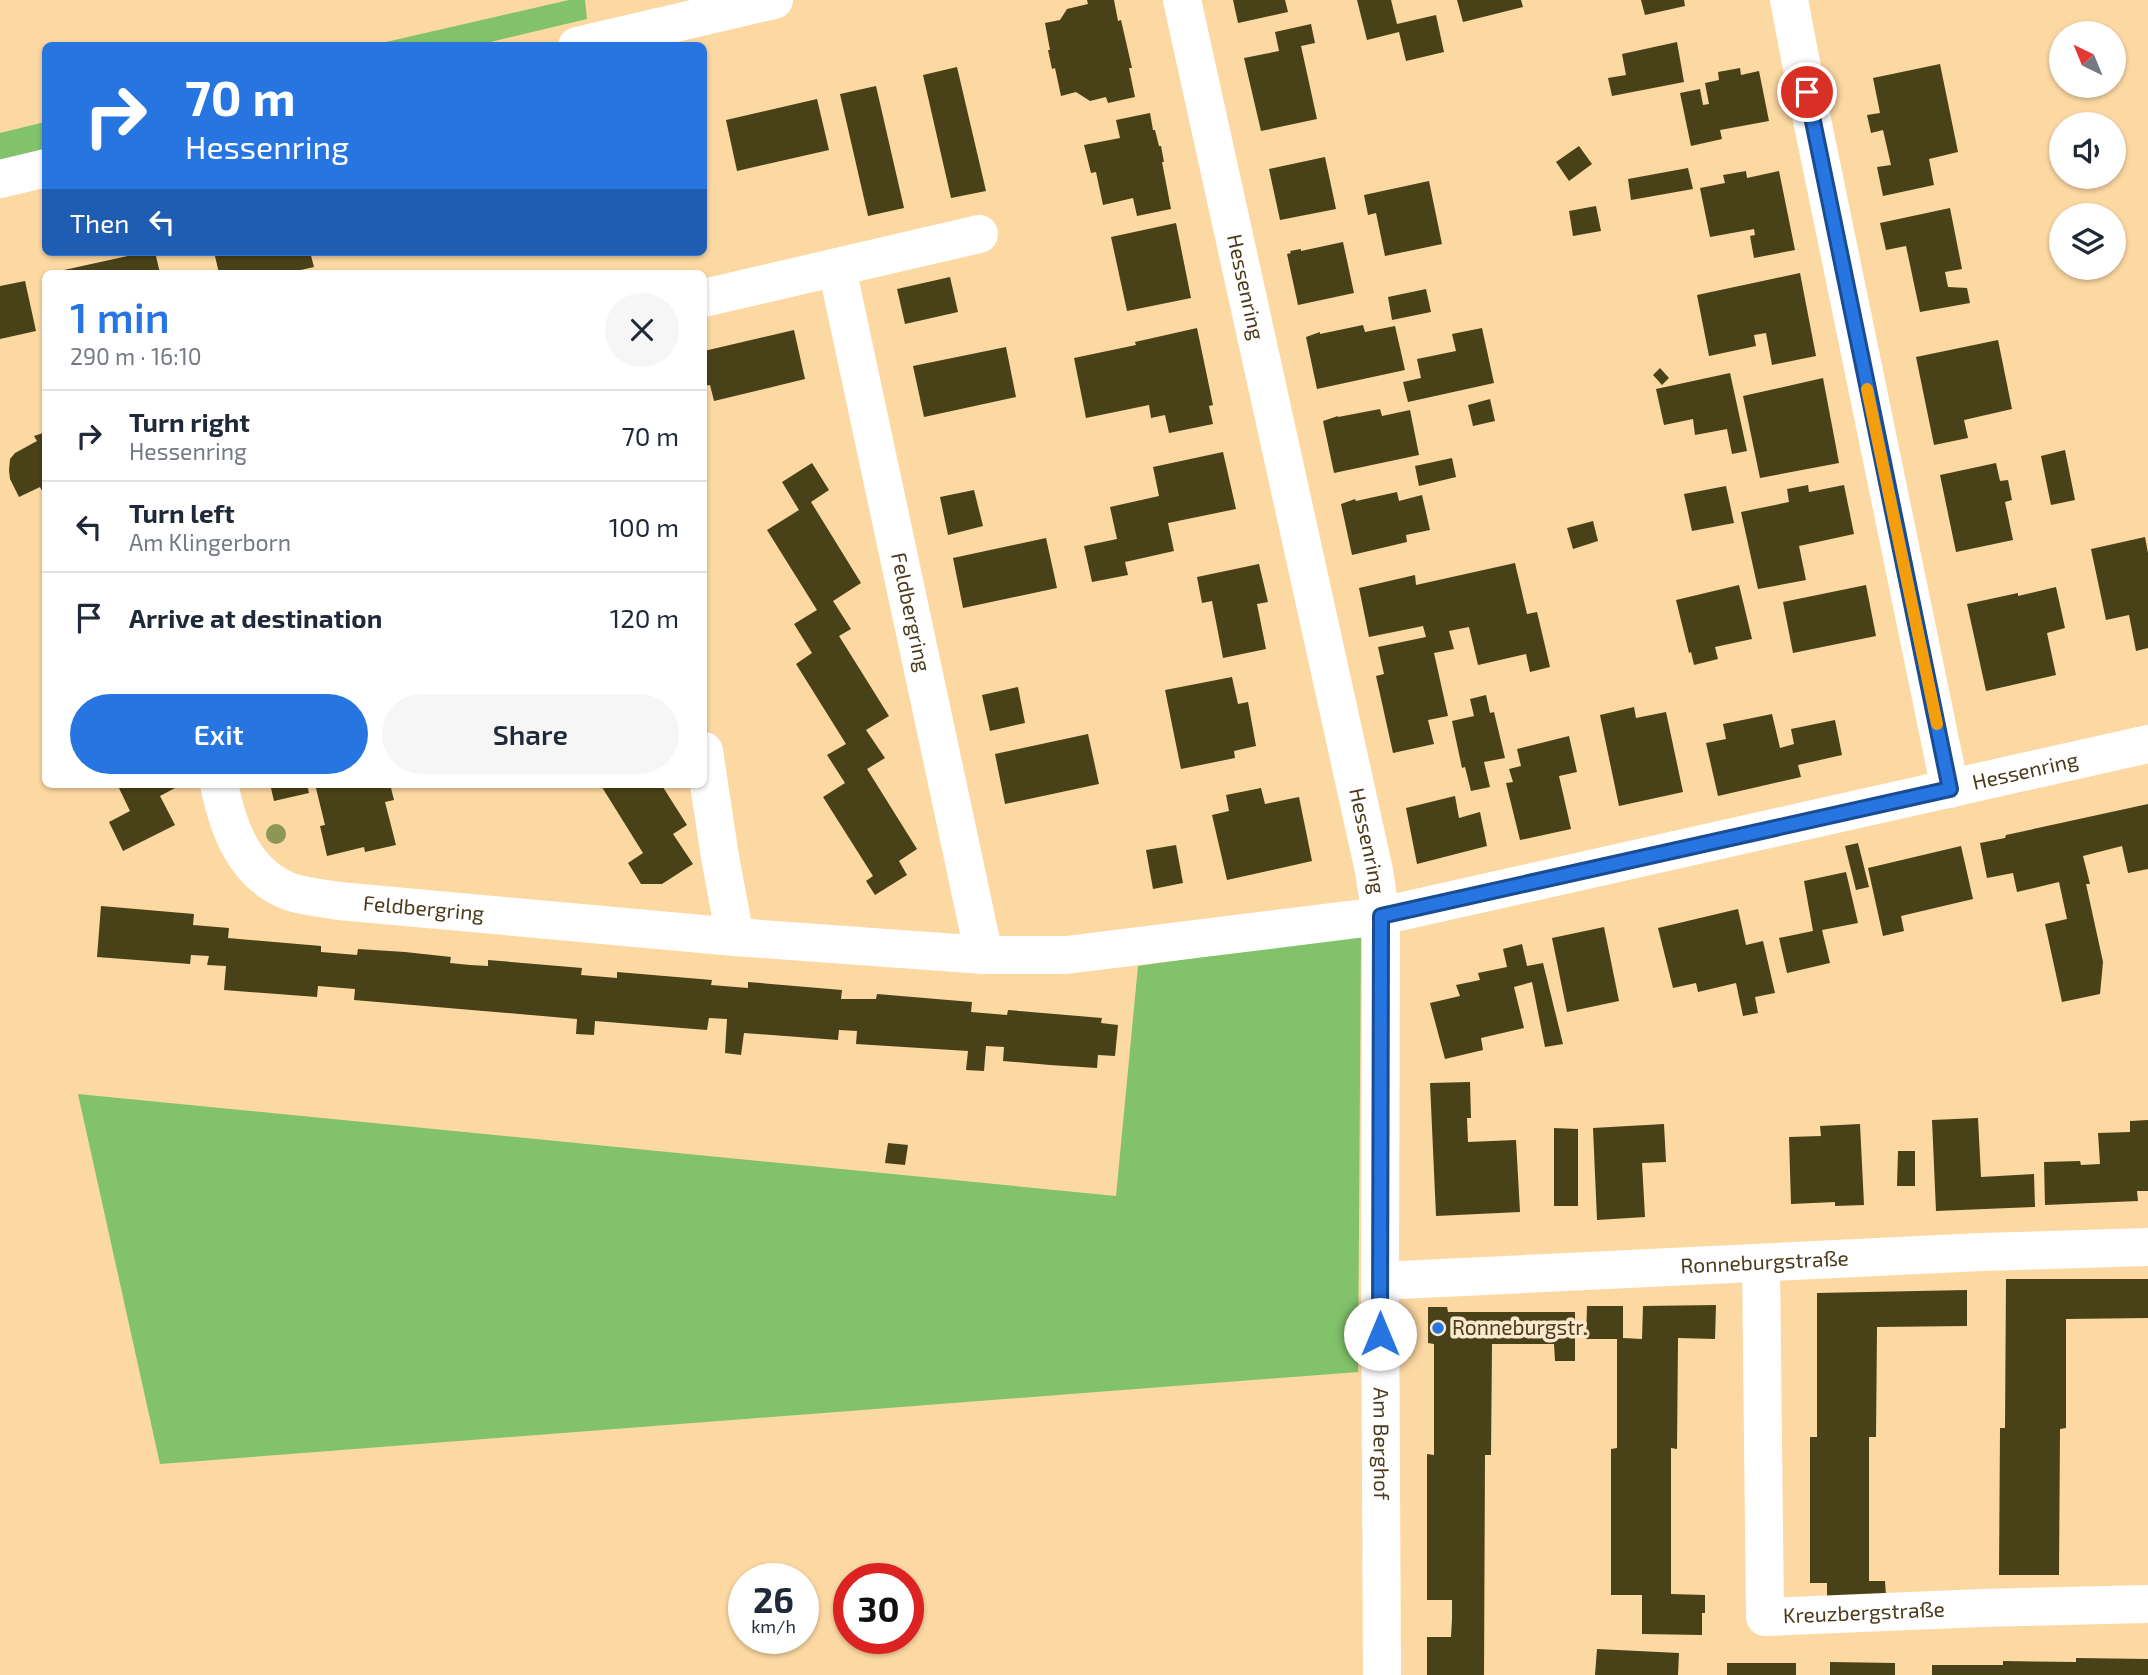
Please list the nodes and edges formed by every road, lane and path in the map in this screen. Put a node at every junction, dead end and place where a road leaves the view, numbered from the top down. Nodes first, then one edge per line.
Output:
1 (774, 0) edge
2 (1182, 0) edge
3 (1789, 0) edge
4 (594, 42) edge
5 (42, 169) edge
6 (0, 178) edge
7 (979, 234) dead end
8 (837, 268) junction
9 (707, 297) edge
10 (2148, 744) edge
11 (707, 770) edge
12 (220, 788) edge
13 (1950, 789) junction
14 (1381, 916) junction
15 (734, 937) junction
16 (984, 955) junction
17 (2148, 1247) edge
18 (1760, 1263) junction
19 (1380, 1281) junction
20 (2148, 1604) edge
21 (1382, 1675) edge

1 - 4 street
2 - 14 street, Hessenring
3 - 13 street
5 - 6 street
7 - 8 street
8 - 9 street
8 - 16 street, Feldbergring
10 - 13 street, Hessenring
11 - 15 street
12 - 15 street, Feldbergring
13 - 14 street, Hessenring
14 - 16 street, Feldbergring
14 - 19 street, Am Berghof
15 - 16 street, Feldbergring
17 - 18 street, Ronneburgstraße
18 - 19 street, Ronneburgstraße
18 - 20 street, Kreuzbergstraße
19 - 21 street, Am Berghof

